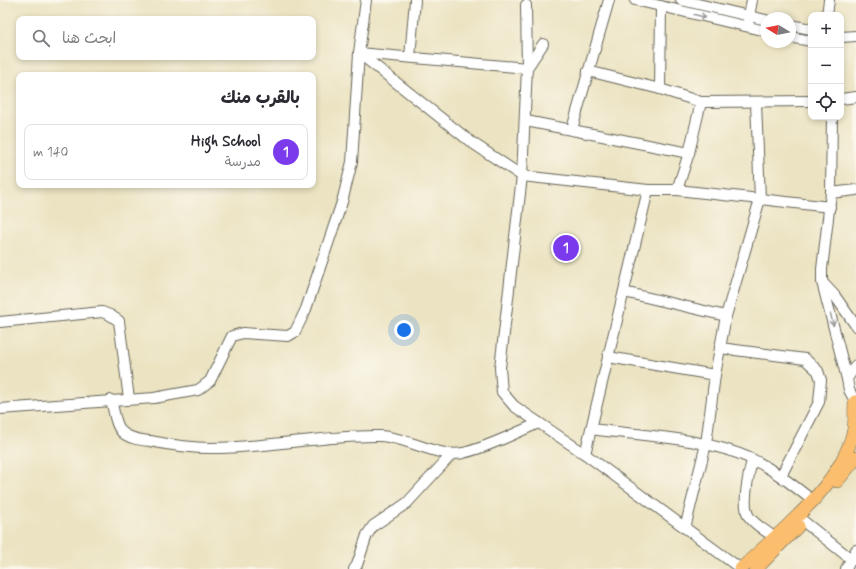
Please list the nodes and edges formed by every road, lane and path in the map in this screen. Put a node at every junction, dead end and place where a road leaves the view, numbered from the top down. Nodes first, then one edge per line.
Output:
1 (366, 0) edge
2 (415, 0) edge
3 (609, 0) edge
4 (635, 0) edge
5 (681, 0) edge
6 (752, 0) edge
7 (829, 0) edge
8 (526, 5) dead end
9 (661, 6) junction
10 (827, 12) edge
11 (749, 16) junction
12 (760, 19) edge
13 (796, 25) edge
14 (747, 27) junction
15 (808, 28) edge
16 (760, 30) edge
17 (856, 36) edge
18 (796, 37) edge
19 (844, 37) edge
20 (808, 40) edge
21 (543, 44) dead end
22 (359, 53) junction
23 (410, 57) junction
24 (527, 68) junction
25 (588, 71) junction
26 (660, 89) junction
27 (856, 97) edge
28 (844, 99) edge
29 (808, 101) edge
30 (701, 102) junction
31 (756, 103) junction
32 (832, 120) edge
33 (526, 121) junction
34 (572, 129) junction
35 (689, 153) junction
36 (522, 176) junction
37 (648, 190) junction
38 (677, 190) junction
39 (856, 190) edge
40 (831, 192) junction
41 (760, 199) junction
42 (830, 207) junction
43 (822, 282) junction
44 (624, 292) junction
45 (726, 316) junction
46 (0, 322) edge
47 (856, 326) edge
48 (720, 348) junction
49 (608, 357) junction
50 (856, 365) edge
51 (715, 375) junction
52 (847, 379) junction
53 (128, 399) junction
54 (111, 400) junction
55 (856, 402) edge
56 (0, 409) edge
57 (539, 423) junction
58 (591, 429) junction
59 (706, 444) junction
60 (452, 454) junction
61 (585, 454) junction
62 (856, 458) edge
63 (752, 460) junction
64 (782, 476) junction
65 (812, 500) junction
66 (803, 520) junction
67 (685, 528) junction
68 (774, 537) junction
69 (854, 556) edge
70 (354, 569) edge
71 (741, 569) edge
72 (756, 569) edge
73 (846, 569) edge

1 - 22 street
2 - 23 street
3 - 25 street
4 - 9 street
5 - 11 street
6 - 11 street
7 - 10 street
8 - 24 street
9 -> 14 street
9 - 26 street
11 - 12 street
11 - 14 street
13 - 15 street
14 - 16 street
17 - 19 street
18 - 20 street
21 - 24 street
22 - 23 street
22 - 36 street
22 - 53 street
23 - 24 street
24 - 33 street
25 - 26 street
25 - 34 street
26 - 30 street
27 - 28 street
29 - 31 street
30 - 31 street
30 - 35 street
31 - 41 street
32 - 40 street
33 - 34 street
33 - 36 street
34 - 35 street
35 - 38 street
36 - 37 street
36 - 57 street
37 - 38 street
37 - 44 street
38 - 41 street
39 - 40 street
40 - 42 street
41 - 42 street
41 - 45 street
42 - 43 street
43 - 47 street
43 -> 52 street
44 - 45 street
44 - 49 street
45 - 48 street
46 - 53 street
48 - 51 street
48 - 64 street
49 - 51 street
49 - 58 street
50 - 52 street
51 - 59 street
52 - 55 street
53 - 54 street
54 - 56 street
54 - 60 street
55 - 65 main road
57 - 60 street
57 - 61 street
58 - 59 street
58 - 61 street
59 - 63 street
59 - 67 street
60 - 70 street
61 - 67 street
62 - 66 main road
63 - 64 street
63 - 68 street
64 - 65 street
65 - 68 main road
66 - 69 street
66 - 72 main road
67 - 71 street
68 - 71 main road
69 - 73 street

